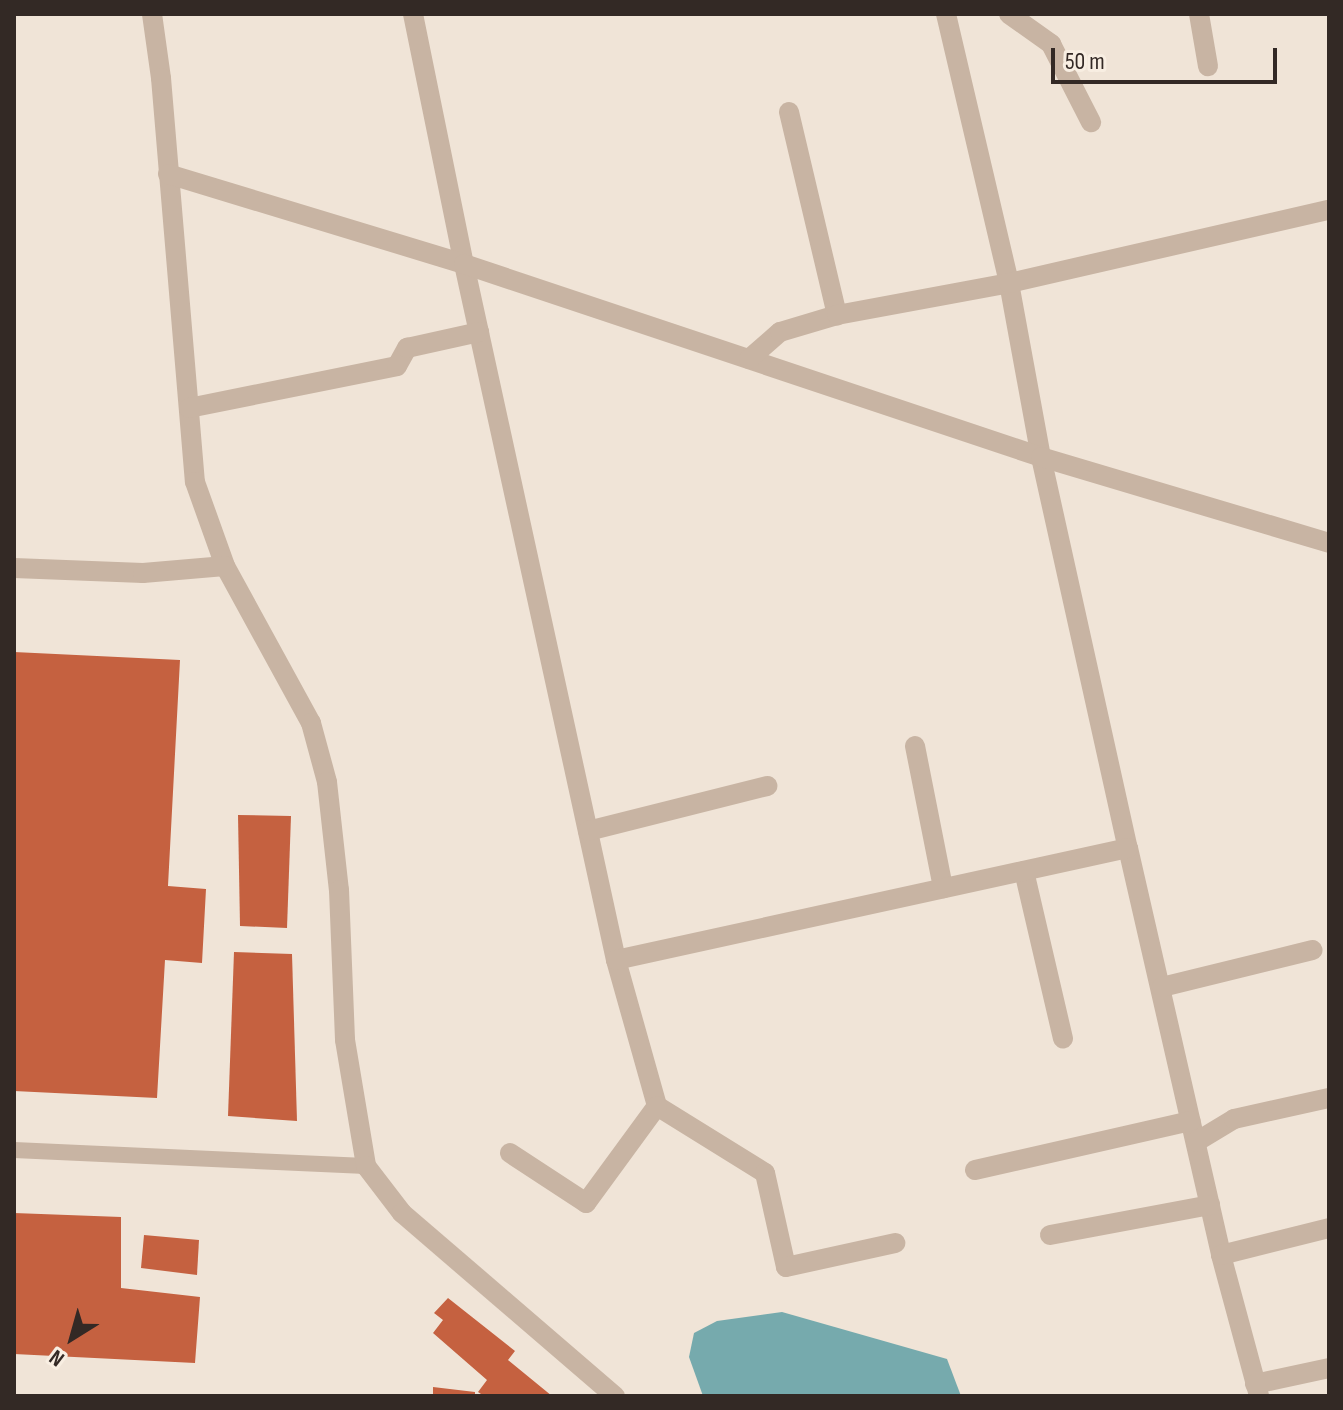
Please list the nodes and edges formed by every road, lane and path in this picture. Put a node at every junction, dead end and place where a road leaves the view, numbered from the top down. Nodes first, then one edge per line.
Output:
1 (152, 14) edge
2 (413, 14) edge
3 (946, 14) edge
4 (1009, 14) edge
5 (1199, 14) edge
6 (1208, 66) dead end
7 (789, 112) dead end
8 (1091, 122) dead end
9 (168, 174) junction
10 (1329, 210) edge
11 (464, 264) junction
12 (1009, 283) junction
13 (837, 315) junction
14 (479, 332) junction
15 (749, 359) junction
16 (189, 408) junction
17 (1041, 457) junction
18 (1329, 543) edge
19 (225, 566) junction
20 (14, 568) edge
21 (915, 746) dead end
22 (767, 786) dead end
23 (588, 831) junction
24 (1128, 848) junction
25 (1024, 871) junction
26 (943, 888) junction
27 (1313, 950) dead end
28 (616, 960) junction
29 (1162, 987) junction
30 (1063, 1039) dead end
31 (1329, 1098) edge
32 (657, 1106) junction
33 (1193, 1131) junction
34 (14, 1150) edge
35 (510, 1153) dead end
36 (366, 1166) junction
37 (975, 1170) dead end
38 (1210, 1205) junction
39 (1329, 1228) edge
40 (1050, 1235) dead end
41 (895, 1243) dead end
42 (1221, 1255) junction
43 (1329, 1368) edge
44 (1257, 1390) edge
45 (615, 1396) edge

1 - 9 street
2 - 11 street
3 - 12 street
4 - 8 street
5 - 6 street
7 - 13 street
9 - 11 street
9 - 16 street
10 - 12 street
11 - 14 street
11 - 15 street
12 - 13 street
12 - 17 street
13 - 15 street
14 - 16 street
14 - 23 street
15 - 17 street
16 - 19 street
17 - 18 street
17 - 24 street
19 - 20 street
19 - 36 street
21 - 26 street
22 - 23 street
23 - 28 street
24 - 25 street
24 - 29 street
25 - 26 street
25 - 30 street
26 - 28 street
27 - 29 street
28 - 32 street
29 - 33 street
31 - 33 street
32 - 35 street
32 - 41 street
33 - 37 street
33 - 38 street
34 - 36 lane
36 - 45 street
38 - 40 street
38 - 42 street
39 - 42 street
42 - 44 street
43 - 44 street

